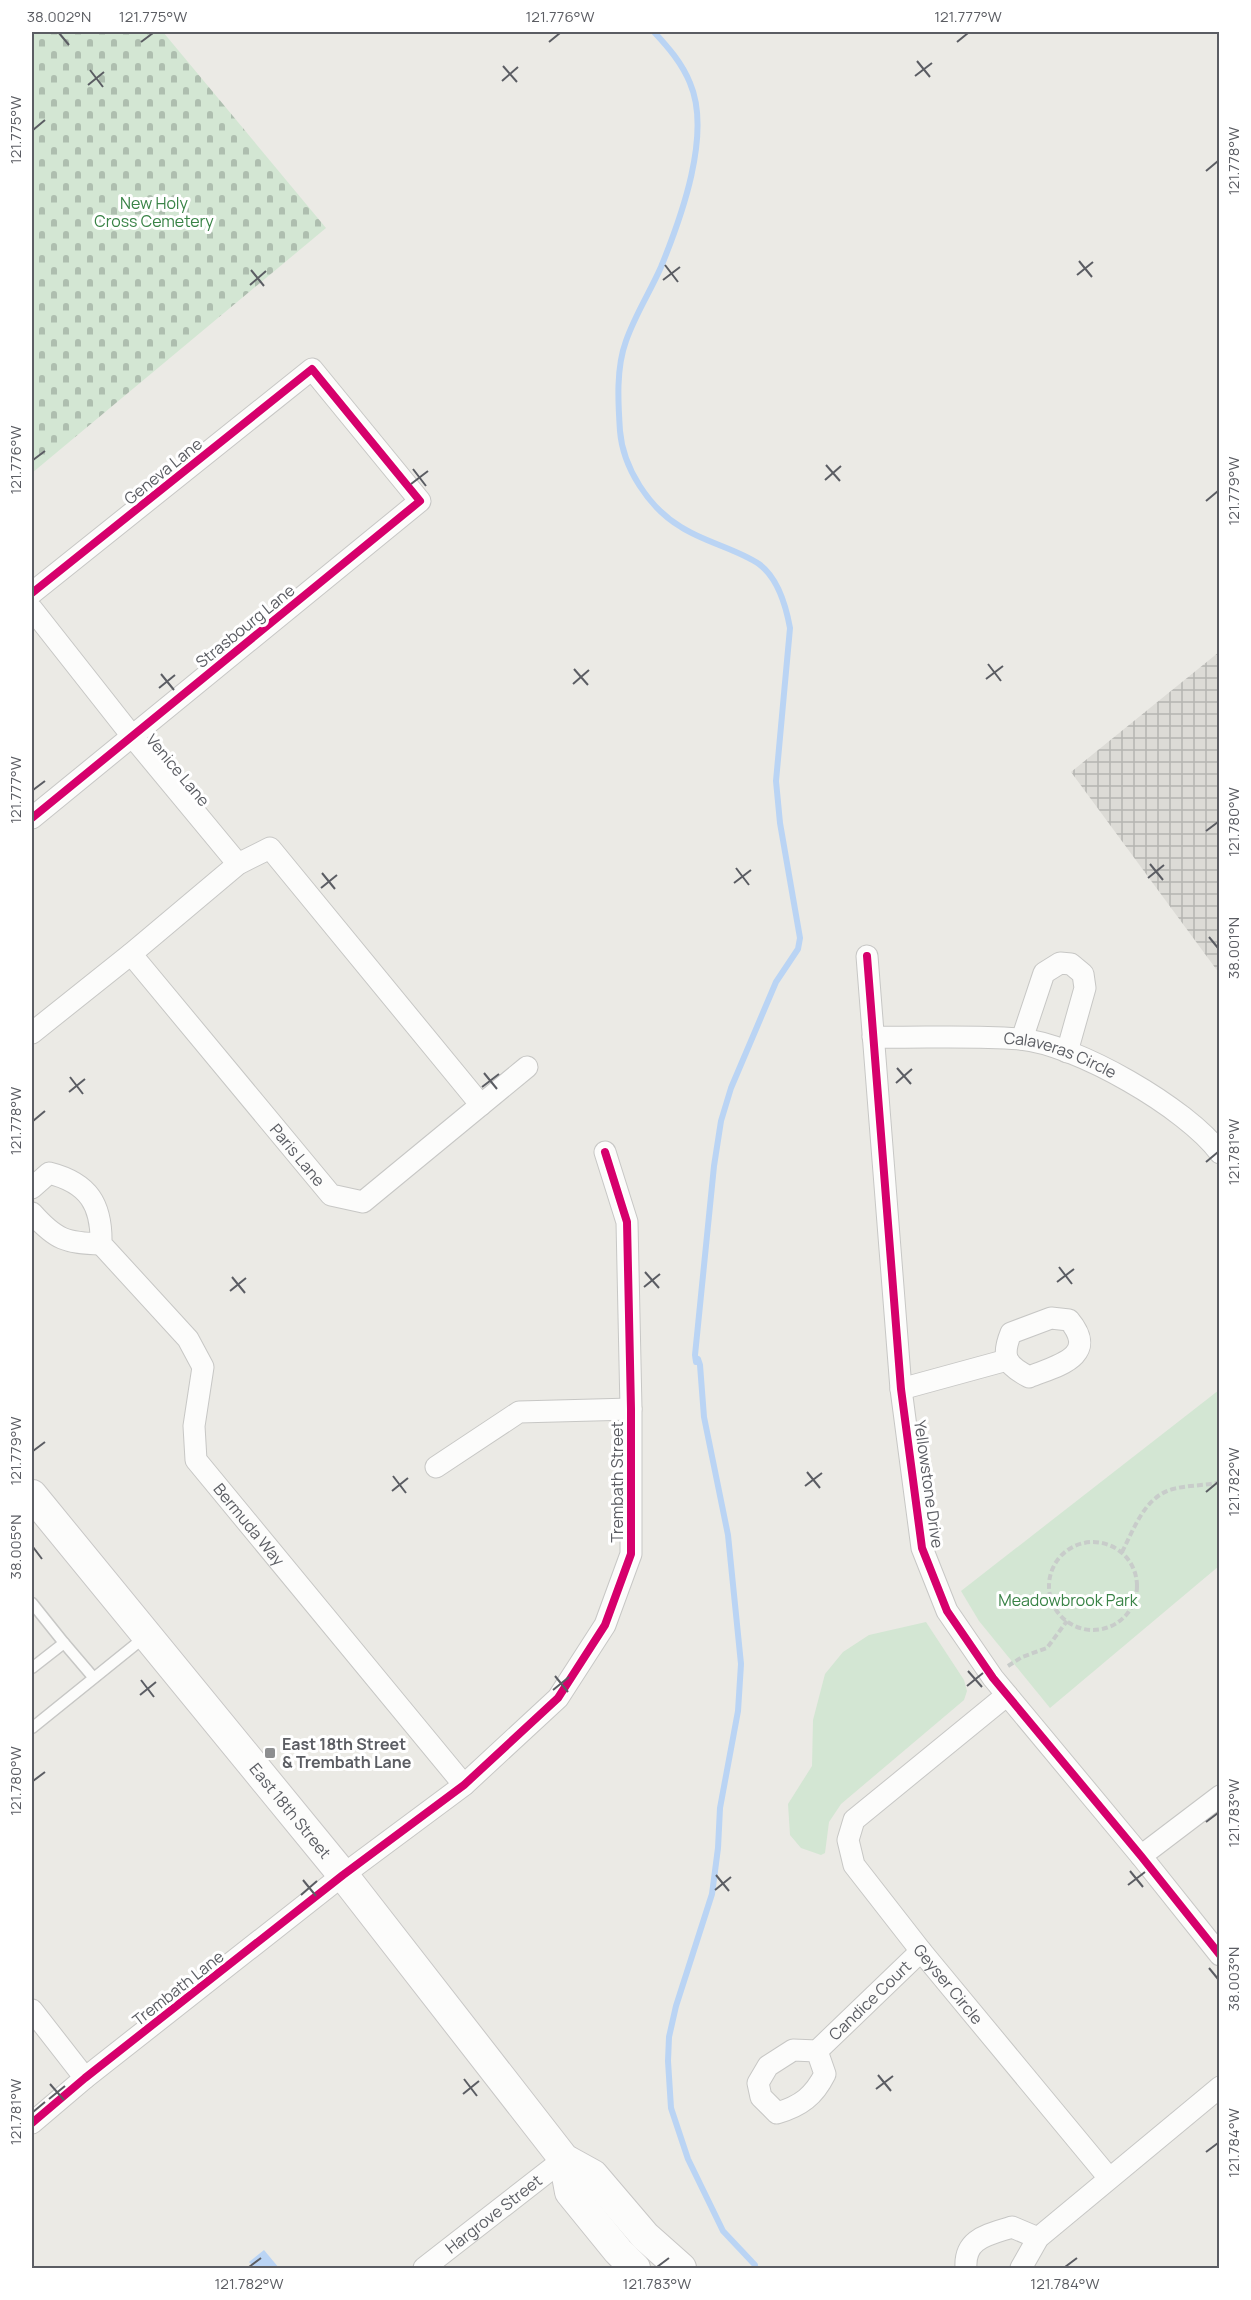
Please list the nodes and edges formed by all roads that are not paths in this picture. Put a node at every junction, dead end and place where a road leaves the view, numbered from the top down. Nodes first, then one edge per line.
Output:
1 (312, 369) joint
2 (32, 593) edge
3 (32, 609) edge
4 (132, 736) junction
5 (32, 818) edge
6 (238, 864) junction
7 (131, 954) junction
8 (867, 956) dead end
9 (32, 1033) edge
10 (873, 1037) junction
11 (1022, 1039) junction
12 (1067, 1052) junction
13 (527, 1067) dead end
14 (481, 1105) junction
15 (605, 1152) dead end
16 (1220, 1153) edge
17 (32, 1188) edge
18 (32, 1213) edge
19 (101, 1244) junction
20 (1007, 1360) dead end
21 (901, 1389) junction
22 (631, 1409) junction
23 (436, 1467) dead end
24 (32, 1495) edge
25 (32, 1602) edge
26 (146, 1636) junction
27 (64, 1643) junction
28 (32, 1668) edge
29 (93, 1677) junction
30 (1007, 1695) junction
31 (32, 1728) edge
32 (464, 1785) junction
33 (1220, 1796) edge
34 (1141, 1856) junction
35 (343, 1875) junction
36 (921, 1951) junction
37 (1220, 1955) edge
38 (32, 2010) edge
39 (818, 2051) dead end
40 (85, 2078) junction
41 (1220, 2087) edge
42 (32, 2123) edge
43 (564, 2159) junction
44 (1109, 2178) junction
45 (1038, 2238) junction
46 (424, 2268) edge
47 (635, 2268) edge
48 (681, 2268) edge
49 (966, 2268) edge
50 (1021, 2268) edge

1 - 2 street, Geneva Lane
1 - 4 street, Strasbourg Lane
3 - 4 street, Venice Lane
4 - 5 street, Strasbourg Lane
4 - 6 street, Venice Lane
6 - 7 street
6 - 14 street
7 - 9 street
7 - 14 street, Paris Lane
8 - 10 street, Yellowstone Drive
10 - 11 street, Calaveras Circle
10 - 21 street, Yellowstone Drive
11 - 12 street, Calaveras Circle
11 - 12 street
12 - 16 street, Calaveras Circle
13 - 14 street, Paris Lane
15 - 22 street, Trembath Street
17 - 19 street
18 - 19 street
19 - 32 street, Bermuda Way
20 - 21 street
21 - 30 street, Yellowstone Drive
22 - 23 street
22 - 32 street, Trembath Street
24 - 26 main road, East 18th Street
25 - 27 lane
26 - 29 lane
26 - 35 main road, East 18th Street
27 - 28 lane
27 - 29 lane
29 - 31 lane
30 - 34 street, Yellowstone Drive
30 - 36 street, Geyser Circle
32 - 35 street, Trembath Street
33 - 34 street
34 - 37 street, Yellowstone Drive
35 - 40 street, Trembath Lane
35 - 43 main road, East 18th Street
36 - 39 street, Candice Court
36 - 44 street, Geyser Circle
38 - 40 street
40 - 42 street, Trembath Lane
41 - 44 street
43 - 46 street, Hargrove Street
43 - 47 main road, East 18th Street
43 - 48 main road, East 18th Street
44 - 45 street
45 - 49 street
45 - 50 street

